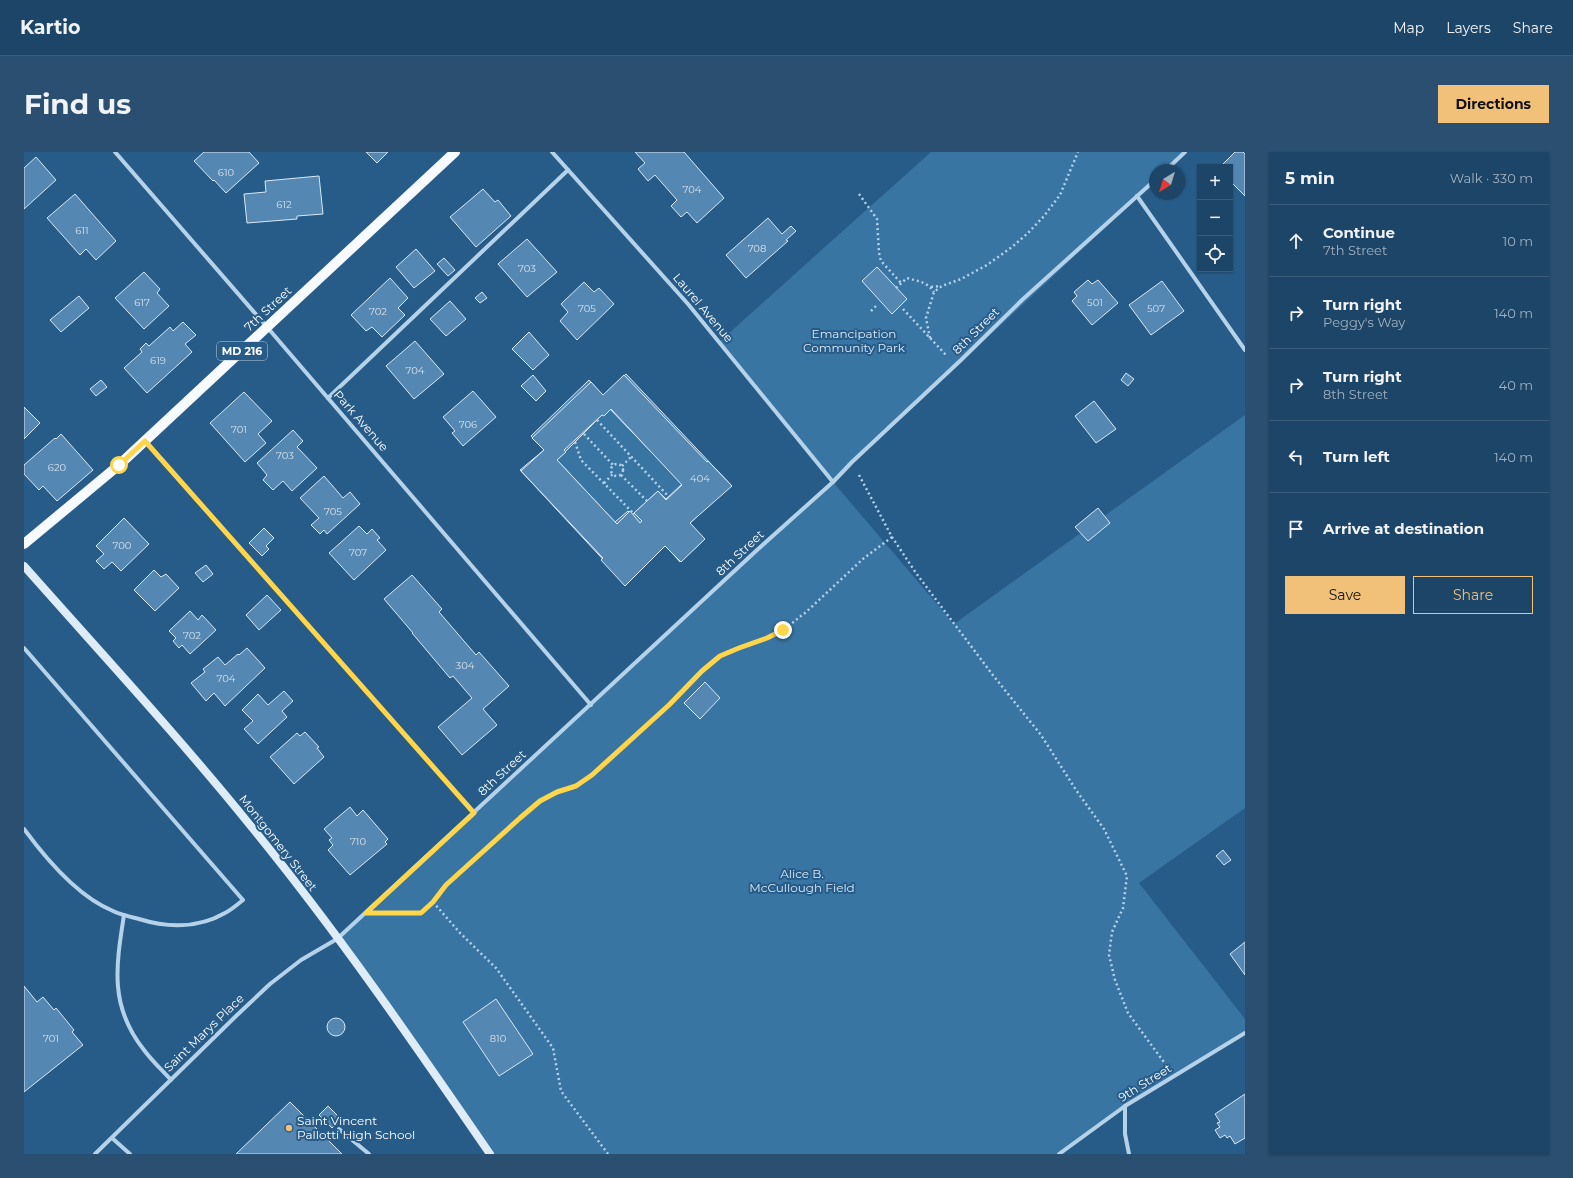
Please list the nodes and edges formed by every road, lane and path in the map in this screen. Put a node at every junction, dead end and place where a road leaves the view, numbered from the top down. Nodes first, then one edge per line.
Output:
1 (115, 152) edge
2 (455, 152) edge
3 (552, 152) edge
4 (1078, 152) edge
5 (1185, 152) edge
6 (1172, 164) edge
7 (568, 170) junction
8 (1149, 185) edge
9 (859, 194) dead end
10 (1137, 196) junction
11 (901, 283) junction
12 (942, 286) junction
13 (931, 287) junction
14 (896, 288) dead end
15 (934, 292) junction
16 (878, 304) dead end
17 (903, 309) dead end
18 (871, 311) dead end
19 (267, 327) junction
20 (930, 338) junction
21 (1245, 350) edge
22 (956, 366) junction
23 (328, 398) junction
24 (597, 420) dead end
25 (584, 434) dead end
26 (145, 441) junction
27 (575, 442) dead end
28 (632, 457) junction
29 (852, 462) junction
30 (614, 466) junction
31 (622, 466) junction
32 (613, 474) junction
33 (621, 475) junction
34 (833, 482) junction
35 (604, 483) junction
36 (669, 497) dead end
37 (647, 501) dead end
38 (633, 514) dead end
39 (892, 538) junction
40 (24, 544) edge
41 (24, 566) edge
42 (24, 648) edge
43 (591, 705) junction
44 (474, 813) junction
45 (24, 829) edge
46 (433, 902) junction
47 (366, 913) junction
48 (124, 915) junction
49 (338, 939) junction
50 (1245, 1033) edge
51 (1174, 1076) junction
52 (171, 1080) junction
53 (1125, 1106) junction
54 (339, 1129) dead end
55 (112, 1138) junction
56 (95, 1154) edge
57 (130, 1154) edge
58 (369, 1154) edge
59 (490, 1154) edge
60 (608, 1154) edge
61 (1059, 1154) edge
62 (1129, 1154) edge

1 - 19 street, Park Avenue
2 - 19 main road, 7th Street / MD 216
3 - 7 street, Laurel Avenue
4 - 12 path
5 - 6 street
7 - 23 street
7 - 34 street, Laurel Avenue
8 - 10 street, 8th Street
9 - 11 path
10 - 21 street
10 - 22 street, 8th Street
11 - 13 path
11 - 14 path
12 - 13 path
12 - 15 path
13 - 15 path
15 - 20 path
16 - 18 path
17 - 20 path
19 - 23 street, Park Avenue
19 - 26 main road, 7th Street / MD 216
20 - 22 path
22 - 29 street, 8th Street
23 - 43 street, Park Avenue
24 - 28 path
25 - 30 path
26 - 40 main road, 7th Street / MD 216
26 - 44 lane
27 - 35 path
28 - 31 path
28 - 36 path
29 - 34 street, 8th Street
29 - 39 path
30 - 31 path
30 - 32 path
31 - 33 path
32 - 33 path
32 - 35 path
33 - 37 path
34 - 43 street, 8th Street
35 - 38 path
39 - 46 path
39 - 51 path
41 - 49 street, Montgomery Street
42 - 48 street
43 - 44 street, 8th Street
44 - 47 street, 8th Street
45 - 48 street
46 - 47 path
46 - 60 path
47 - 49 street, 8th Street
48 - 52 street
49 - 52 street, Saint Marys Place
49 - 59 street, Montgomery Street
50 - 51 street, 9th Street
51 - 53 street, 9th Street
52 - 55 street, Saint Marys Place
53 - 61 street, 9th Street
53 - 62 street
54 - 58 street
55 - 56 street, Saint Marys Place
55 - 57 street

